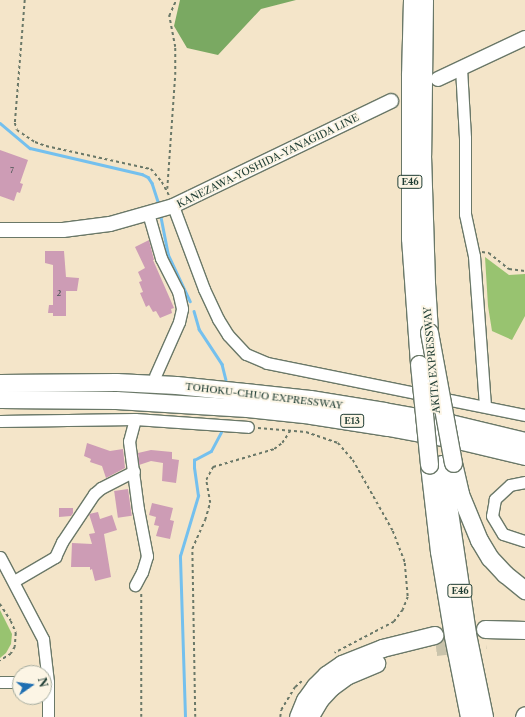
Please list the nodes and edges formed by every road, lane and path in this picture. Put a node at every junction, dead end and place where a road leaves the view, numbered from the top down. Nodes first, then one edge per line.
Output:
1 (25, 0) edge
2 (176, 0) edge
3 (412, 0) edge
4 (424, 0) edge
5 (525, 38) edge
6 (460, 68) junction
7 (438, 79) dead end
8 (391, 101) dead end
9 (166, 191) junction
10 (173, 206) junction
11 (148, 213) junction
12 (0, 230) edge
13 (473, 251) junction
14 (525, 271) edge
15 (155, 376) dead end
16 (0, 383) edge
17 (0, 399) edge
18 (485, 406) junction
19 (525, 415) edge
20 (135, 419) junction
21 (0, 421) edge
22 (248, 427) joint
23 (290, 431) junction
24 (525, 441) edge
25 (525, 456) edge
26 (441, 464) junction
27 (134, 471) junction
28 (525, 482) edge
29 (525, 541) edge
30 (0, 557) edge
31 (14, 581) junction
32 (135, 585) joint
33 (525, 590) edge
34 (0, 604) edge
35 (525, 630) edge
36 (525, 642) edge
37 (333, 654) dead end
38 (0, 661) edge
39 (44, 665) edge
40 (305, 678) dead end
41 (0, 682) edge
42 (12, 682) edge
43 (47, 705) edge
44 (48, 717) edge
45 (141, 717) edge
46 (194, 717) edge
47 (280, 717) edge
48 (298, 717) edge
49 (310, 717) edge
50 (461, 717) edge
51 (469, 717) edge
52 (484, 717) edge

1 - 9 path
2 - 9 path
3 - 26 highway, AKITA EXPRESSWAY / E46, bridge
4 - 26 highway, AKITA EXPRESSWAY / E46, bridge
5 - 6 main road
6 - 7 main road
6 - 13 street
8 - 10 main road, KANEZAWA-YOSHIDA-YANAGIDA LINE
9 - 10 path
10 - 11 main road, KANEZAWA-YOSHIDA-YANAGIDA LINE
10 - 18 street
11 - 12 main road, KANEZAWA-YOSHIDA-YANAGIDA LINE
11 - 15 street
13 - 14 path
13 - 18 street
16 - 24 highway, TOHOKU-CHUO EXPRESSWAY / E13
17 - 25 highway, TOHOKU-CHUO EXPRESSWAY / E13
18 - 19 street
20 - 21 street
20 - 22 street
20 - 27 street
22 - 23 path
23 - 37 path
23 - 46 path
26 - 33 highway
26 - 50 highway
26 - 51 highway, AKITA EXPRESSWAY / E46
26 - 52 highway, AKITA EXPRESSWAY / E46
27 - 31 street
27 - 32 street
28 - 29 street
30 - 31 street
31 - 39 street
32 - 45 path
34 - 38 path
35 - 36 highway
40 - 47 path
41 - 42 street
43 - 44 street
48 - 49 highway

